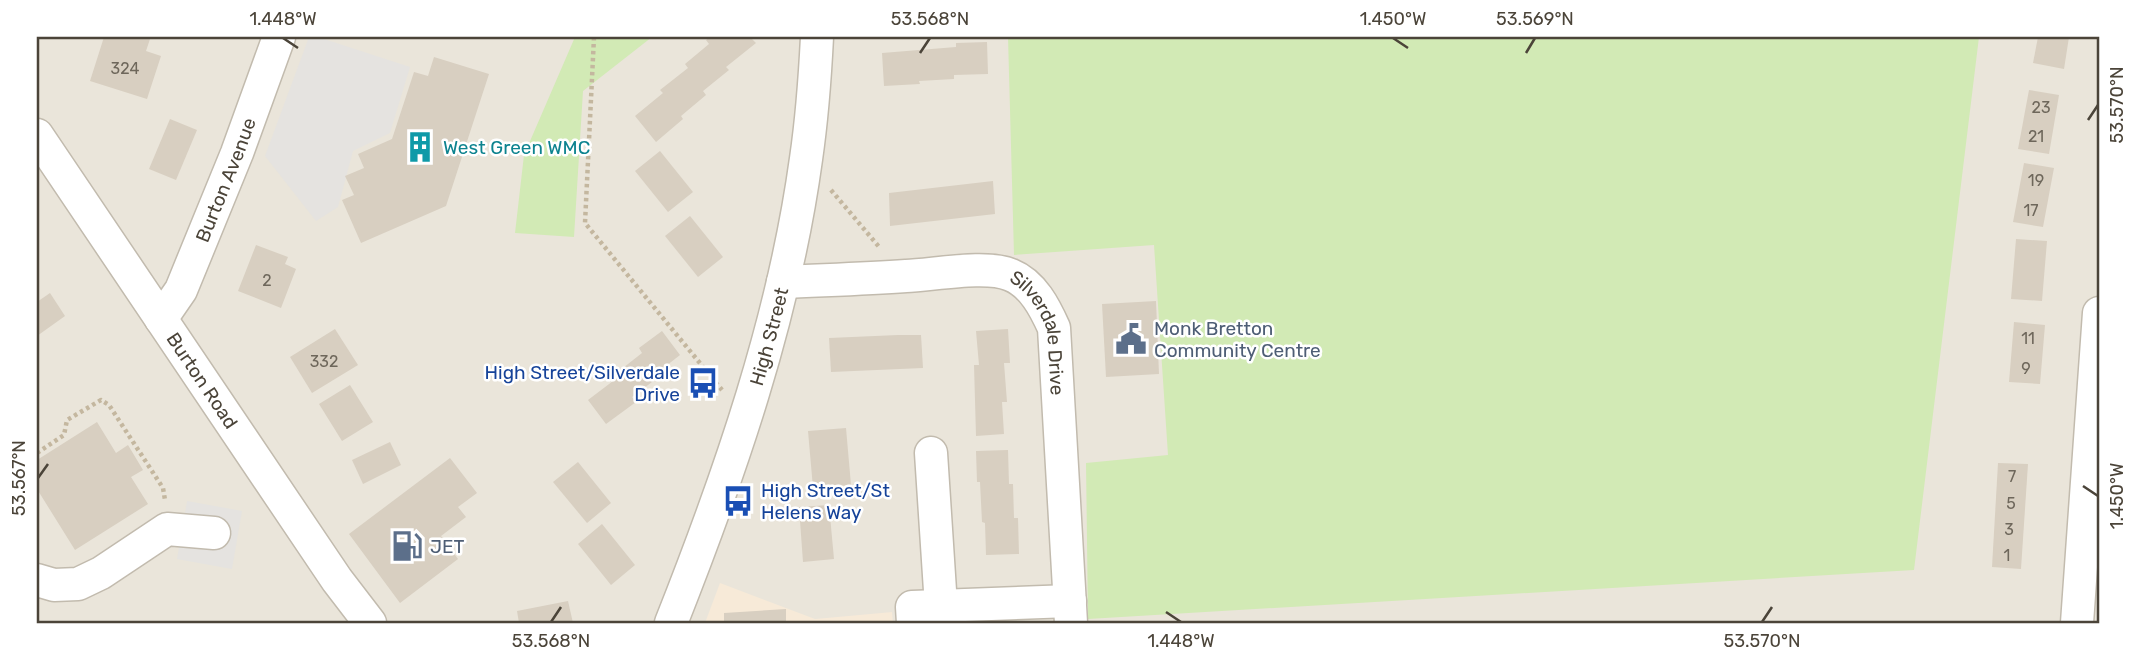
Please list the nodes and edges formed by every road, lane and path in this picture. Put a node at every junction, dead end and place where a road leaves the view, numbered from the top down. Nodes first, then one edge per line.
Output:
1 (279, 37) edge
2 (594, 37) edge
3 (817, 37) edge
4 (37, 135) edge
5 (806, 160) junction
6 (904, 276) junction
7 (783, 282) junction
8 (2099, 313) edge
9 (161, 319) junction
10 (745, 418) junction
11 (37, 453) edge
12 (931, 453) dead end
13 (167, 529) junction
14 (214, 533) dead end
15 (37, 580) edge
16 (941, 606) junction
17 (1070, 612) edge
18 (370, 623) edge
19 (671, 623) edge
20 (913, 623) edge
21 (2077, 623) edge

1 - 9 street, Burton Avenue
2 - 10 path
3 - 5 street, High Street
4 - 9 street, Burton Road
5 - 6 path
5 - 7 street, High Street
6 - 7 street, Silverdale Drive
6 - 17 street, Silverdale Drive
7 - 10 street, High Street
8 - 21 street
9 - 18 street, Burton Road
10 - 19 street, High Street
11 - 13 path
12 - 16 street
13 - 14 street
13 - 15 street
16 - 17 street
16 - 20 street

